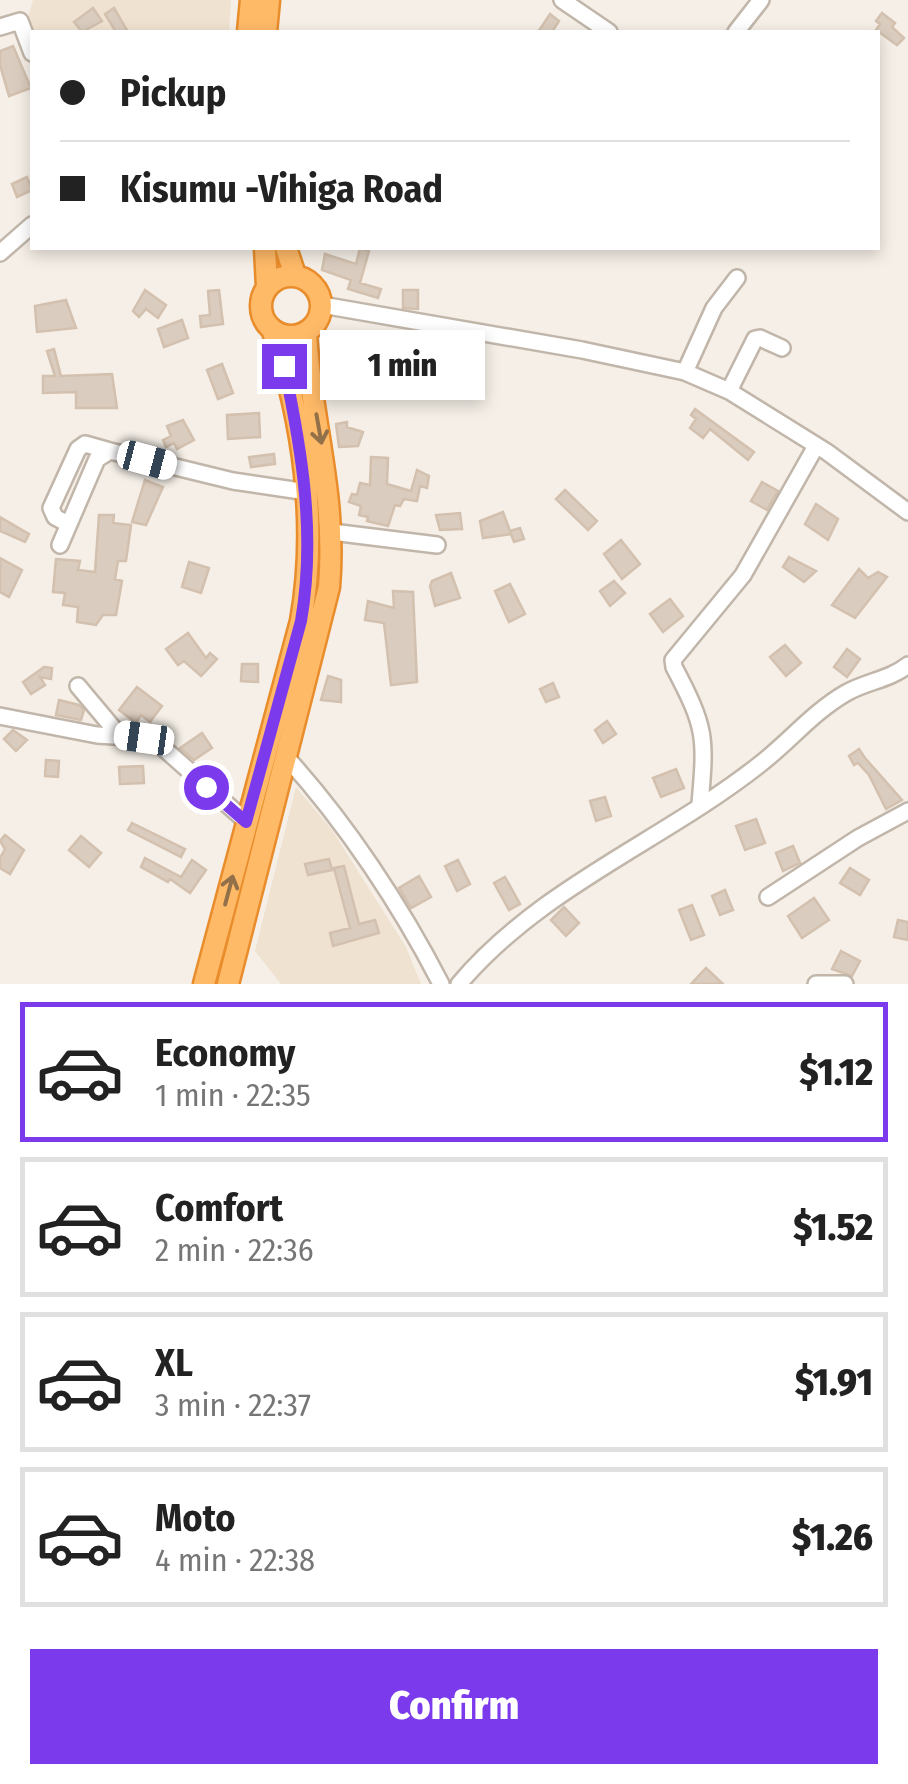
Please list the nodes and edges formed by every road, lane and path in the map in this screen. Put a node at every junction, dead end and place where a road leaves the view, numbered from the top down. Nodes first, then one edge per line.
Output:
1 (250, 0) edge
2 (270, 0) edge
3 (562, 0) edge
4 (761, 0) edge
5 (0, 27) edge
6 (248, 30) edge
7 (266, 30) edge
8 (606, 30) edge
9 (738, 30) edge
10 (30, 47) edge
11 (30, 226) edge
12 (265, 250) edge
13 (287, 250) edge
14 (0, 253) edge
15 (295, 275) junction
16 (737, 278) dead end
17 (267, 286) junction
18 (322, 305) junction
19 (272, 329) junction
20 (306, 333) junction
21 (782, 348) dead end
22 (684, 372) junction
23 (730, 391) junction
24 (816, 446) junction
25 (306, 492) junction
26 (908, 512) edge
27 (332, 532) junction
28 (437, 545) dead end
29 (60, 546) dead end
30 (908, 665) edge
31 (78, 686) dead end
32 (1, 718) edge
33 (119, 735) junction
34 (287, 758) junction
35 (700, 804) junction
36 (908, 811) edge
37 (246, 822) junction
38 (768, 897) dead end
39 (204, 984) edge
40 (228, 984) edge
41 (441, 984) edge
42 (459, 984) edge
43 (816, 984) edge
44 (845, 984) edge

1 - 6 highway
2 - 7 highway
3 - 8 street
4 - 9 street
5 - 10 street
11 - 14 street
12 - 17 highway
13 - 15 highway
15 - 17 highway
15 - 18 highway
16 - 22 street
17 - 19 highway
18 - 20 highway
18 - 22 street
19 - 20 highway
19 - 25 highway
20 -> 27 highway
21 - 23 street
22 - 23 street
23 - 24 street
24 - 26 street
24 - 35 street
25 - 29 street
25 - 37 highway
27 - 28 street
27 - 34 highway
30 - 35 street
31 - 33 street
32 - 33 street
33 - 37 street
34 - 40 highway
34 - 41 street
35 - 42 street
36 - 38 street
39 -> 37 highway
43 - 44 street

